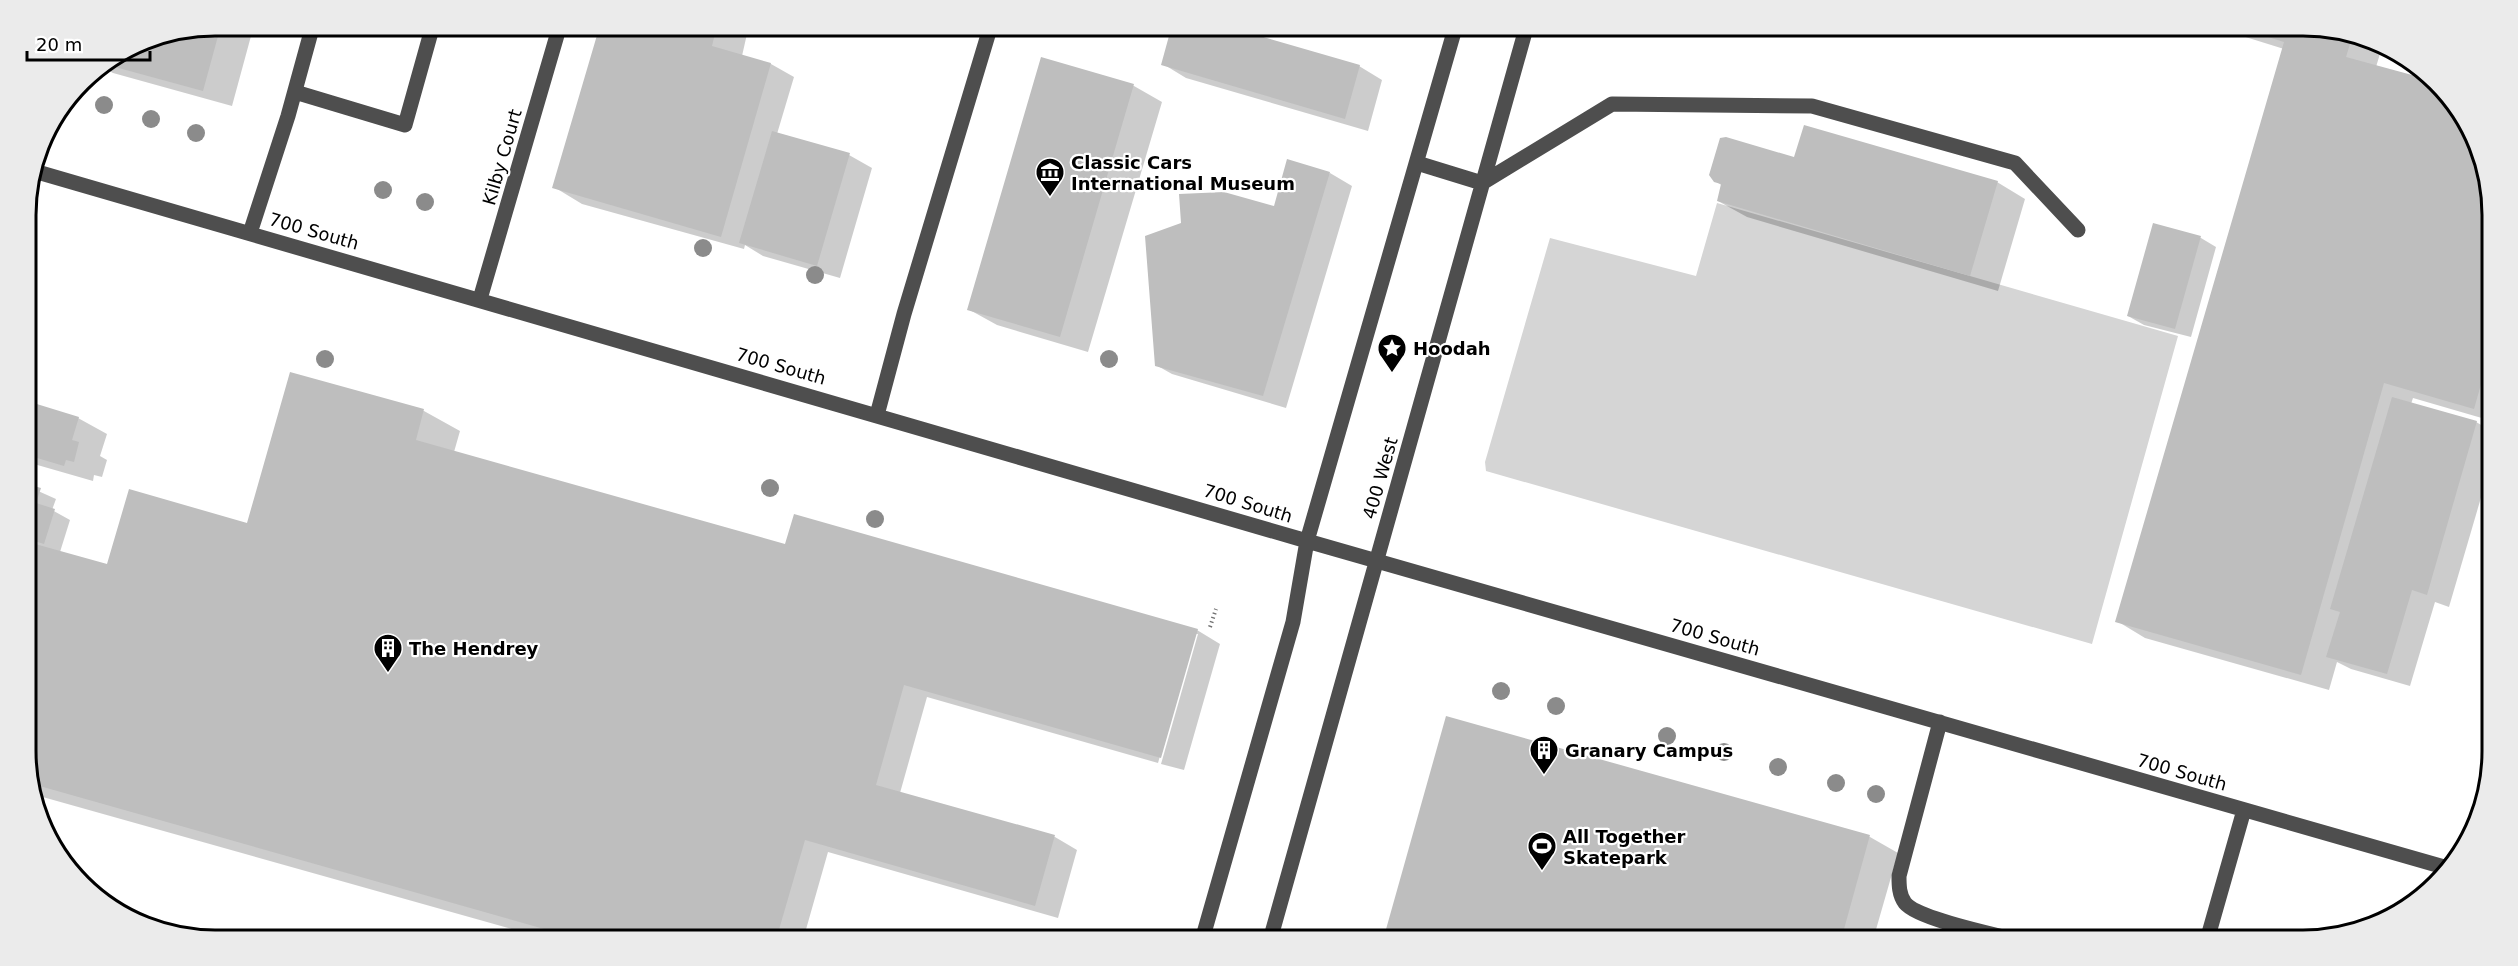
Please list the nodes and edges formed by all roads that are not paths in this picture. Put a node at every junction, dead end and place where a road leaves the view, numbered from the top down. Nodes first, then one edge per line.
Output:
1 (310, 36) edge
2 (430, 36) edge
3 (557, 36) edge
4 (988, 36) edge
5 (1453, 36) edge
6 (1524, 36) edge
7 (295, 92) junction
8 (1417, 163) junction
9 (41, 173) edge
10 (1482, 183) junction
11 (2078, 230) dead end
12 (250, 233) junction
13 (480, 299) junction
14 (877, 415) junction
15 (1307, 541) junction
16 (1377, 561) junction
17 (1940, 722) junction
18 (2244, 810) junction
19 (2440, 866) edge
20 (1205, 930) edge
21 (1273, 930) edge
22 (1981, 930) edge
23 (2210, 930) edge

1 - 7 street
2 - 7 street
3 - 13 street, Kilby Court
4 - 14 street
5 - 8 street
6 - 10 street, 400 West
7 - 12 street
8 - 10 street
8 - 15 street
9 - 12 street, 700 South
10 - 11 street
10 - 16 street, 400 West
12 - 13 street, 700 South
13 - 14 street, 700 South
14 - 15 street, 700 South
15 - 16 street, 700 South
15 - 20 street
16 - 17 street, 700 South
16 - 21 street, 400 West
17 - 18 street, 700 South
17 - 22 street
18 - 19 street, 700 South
18 - 23 street

